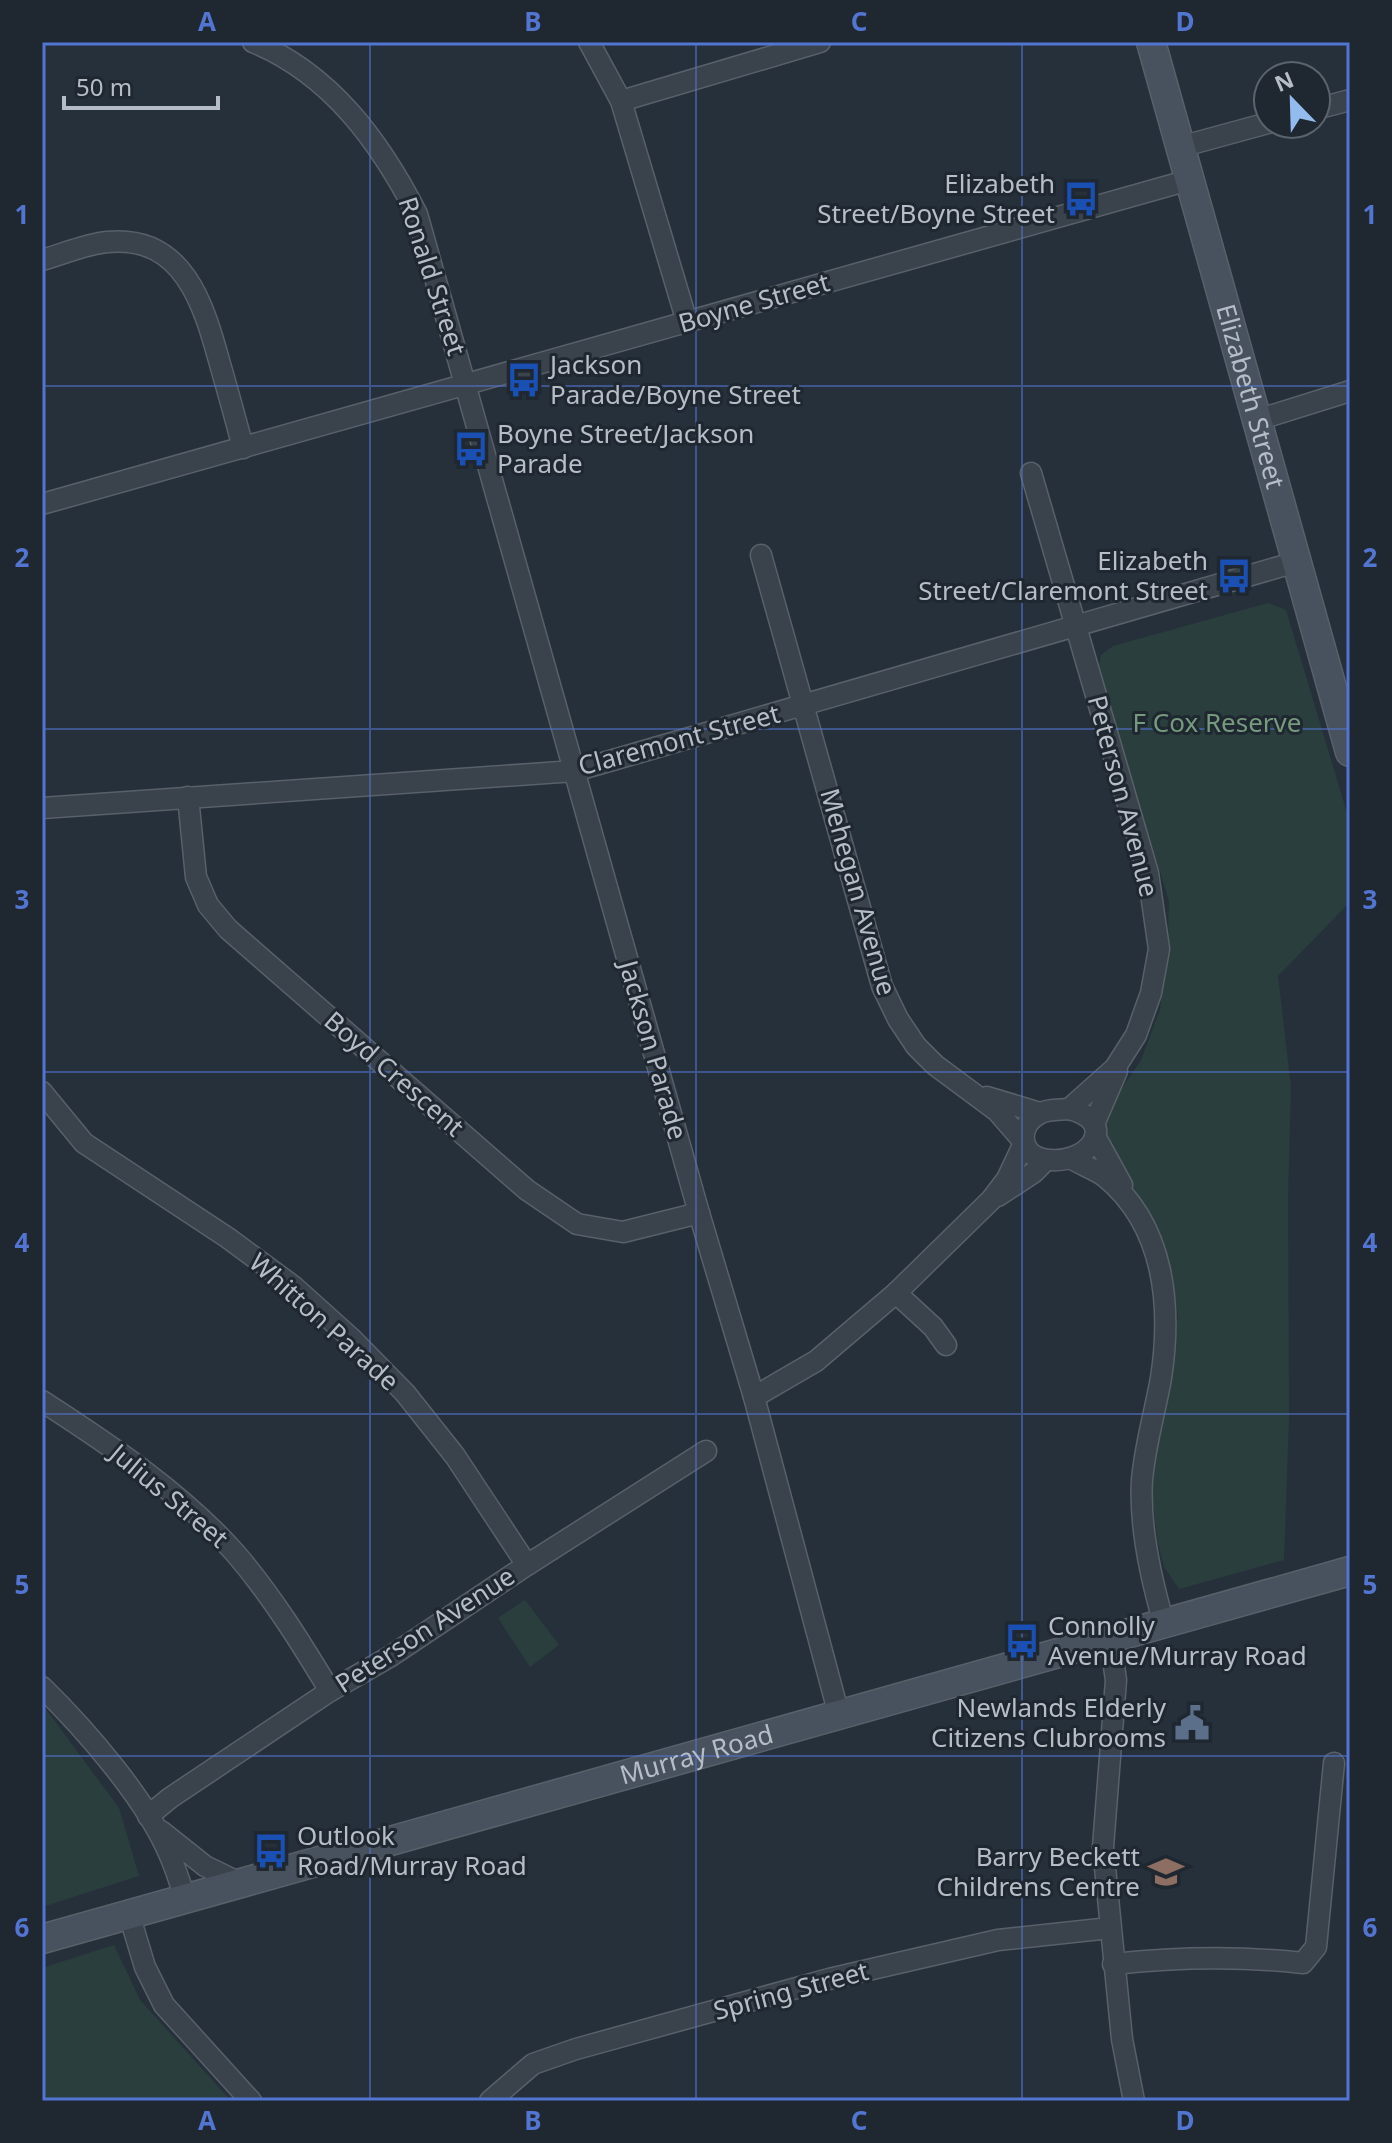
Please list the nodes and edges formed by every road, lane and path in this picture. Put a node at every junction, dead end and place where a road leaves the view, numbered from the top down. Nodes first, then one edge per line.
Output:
1 (253, 42) edge
2 (589, 42) edge
3 (820, 42) edge
4 (1151, 42) edge
5 (752, 51) edge
6 (621, 101) junction
7 (1252, 127) edge
8 (1180, 147) junction
9 (1189, 180) junction
10 (42, 260) edge
11 (687, 322) junction
12 (465, 385) junction
13 (1350, 391) edge
14 (1257, 420) junction
15 (243, 448) junction
16 (1031, 473) dead end
17 (42, 504) edge
18 (761, 555) dead end
19 (1296, 562) junction
20 (1075, 626) junction
21 (805, 705) junction
22 (1350, 752) edge
23 (575, 771) junction
24 (188, 797) junction
25 (42, 808) edge
26 (1124, 1056) junction
27 (42, 1092) edge
28 (975, 1093) junction
29 (1069, 1109) junction
30 (1040, 1113) junction
31 (1094, 1130) junction
32 (1023, 1142) junction
33 (1072, 1159) junction
34 (1046, 1160) junction
35 (991, 1200) junction
36 (1130, 1203) junction
37 (699, 1213) junction
38 (896, 1293) junction
39 (946, 1345) dead end
40 (754, 1397) junction
41 (42, 1401) edge
42 (706, 1451) dead end
43 (527, 1565) junction
44 (1350, 1571) edge
45 (1164, 1624) junction
46 (1110, 1640) junction
47 (42, 1687) edge
48 (330, 1691) junction
49 (839, 1715) junction
50 (1334, 1763) dead end
51 (151, 1821) junction
52 (238, 1882) junction
53 (185, 1897) junction
54 (129, 1914) junction
55 (1110, 1928) junction
56 (42, 1939) edge
57 (1113, 1964) junction
58 (251, 2101) edge
59 (490, 2101) edge
60 (1134, 2101) edge

1 - 12 street, Ronald Street
2 - 6 street
3 - 5 street
4 - 8 main road, Elizabeth Street
5 - 6 street
6 - 11 street
7 - 8 street
8 - 9 main road, Elizabeth Street
9 - 11 street, Boyne Street
9 - 14 main road, Elizabeth Street
10 - 15 street
11 - 12 street, Boyne Street
12 - 15 street, Boyne Street
12 - 23 street, Jackson Parade
13 - 14 street
14 - 19 main road, Elizabeth Street
15 - 17 street, Boyne Street
16 - 20 street, Peterson Avenue
18 - 21 street, Mehegan Avenue
19 - 20 street, Claremont Street
19 - 22 main road, Elizabeth Street
20 - 21 street, Claremont Street
20 - 26 street, Peterson Avenue
21 - 23 street, Claremont Street
21 - 28 street, Mehegan Avenue
23 - 24 street, Claremont Street
23 - 37 street, Jackson Parade
24 - 25 street, Claremont Street
24 - 37 street, Boyd Crescent
26 - 29 street, Peterson Avenue
26 - 31 street, Peterson Avenue
27 - 43 street, Whitton Parade
28 - 30 street, Mehegan Avenue
28 - 32 street, Mehegan Avenue
29 - 30 street
29 - 31 street
30 - 32 street
31 - 33 street
31 - 36 street
32 - 34 street
32 - 35 street
33 - 34 street
33 - 36 street
34 - 35 street
35 - 38 street
36 - 45 street
37 - 40 street, Jackson Parade
38 - 39 street
38 - 40 street
40 - 49 street, Jackson Parade
41 - 48 street, Julius Street
42 - 43 street, Peterson Avenue
43 - 48 street, Peterson Avenue
44 - 45 main road, Murray Road
45 - 46 main road, Murray Road
46 - 49 main road, Murray Road
46 - 55 street
47 - 51 street
48 - 51 street, Peterson Avenue
49 - 52 main road, Murray Road
50 - 57 street
51 - 52 street
51 - 53 street
52 - 53 main road, Murray Road
53 - 54 main road, Murray Road
54 - 56 main road, Murray Road
54 - 58 street
55 - 57 street
55 - 59 street, Spring Street
57 - 60 street

